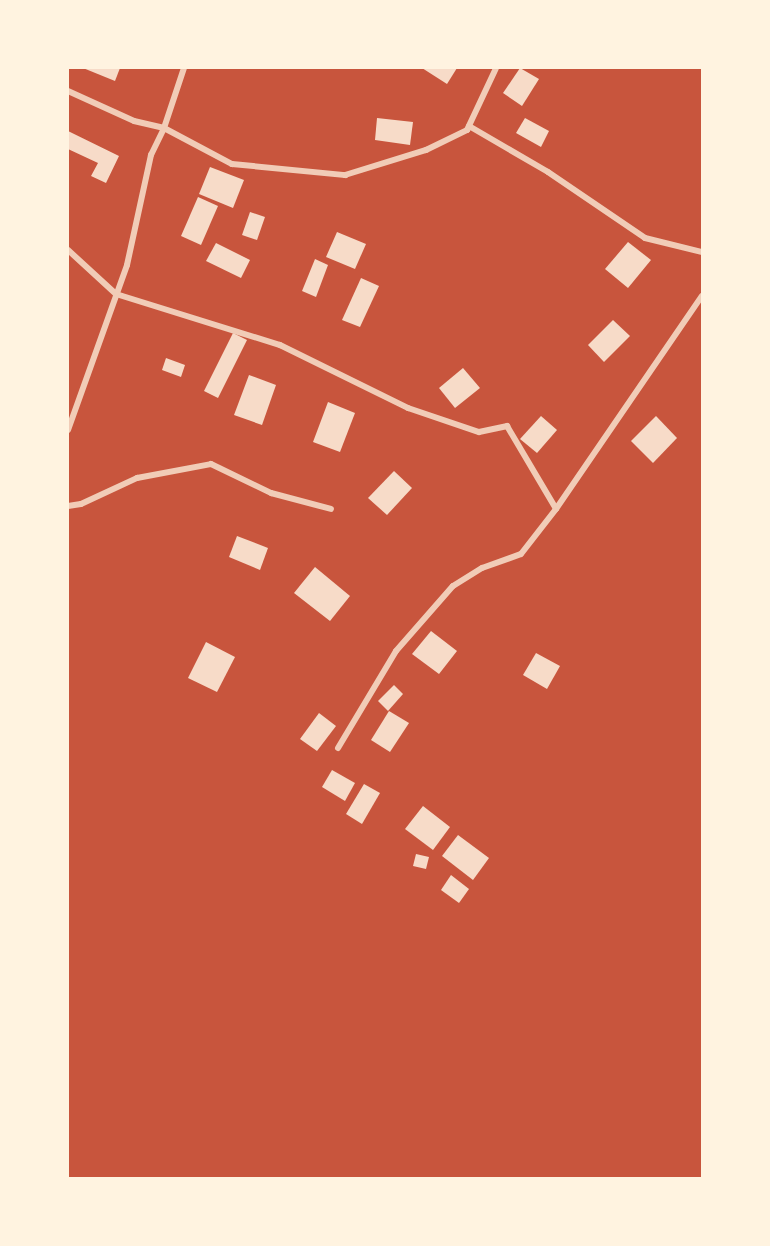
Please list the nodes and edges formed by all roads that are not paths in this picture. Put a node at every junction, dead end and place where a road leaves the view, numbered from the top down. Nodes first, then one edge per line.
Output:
1 (184, 68) edge
2 (495, 68) edge
3 (68, 91) edge
4 (469, 126) junction
5 (164, 128) junction
6 (68, 250) edge
7 (702, 252) edge
8 (116, 294) junction
9 (702, 296) edge
10 (68, 430) edge
11 (68, 506) edge
12 (331, 509) dead end
13 (556, 509) junction
14 (338, 748) dead end

1 - 5 street
2 - 4 street
3 - 5 street
4 - 5 street
4 - 7 street
5 - 8 street
6 - 8 street
8 - 10 street
8 - 13 street
9 - 13 street
11 - 12 street
13 - 14 street

